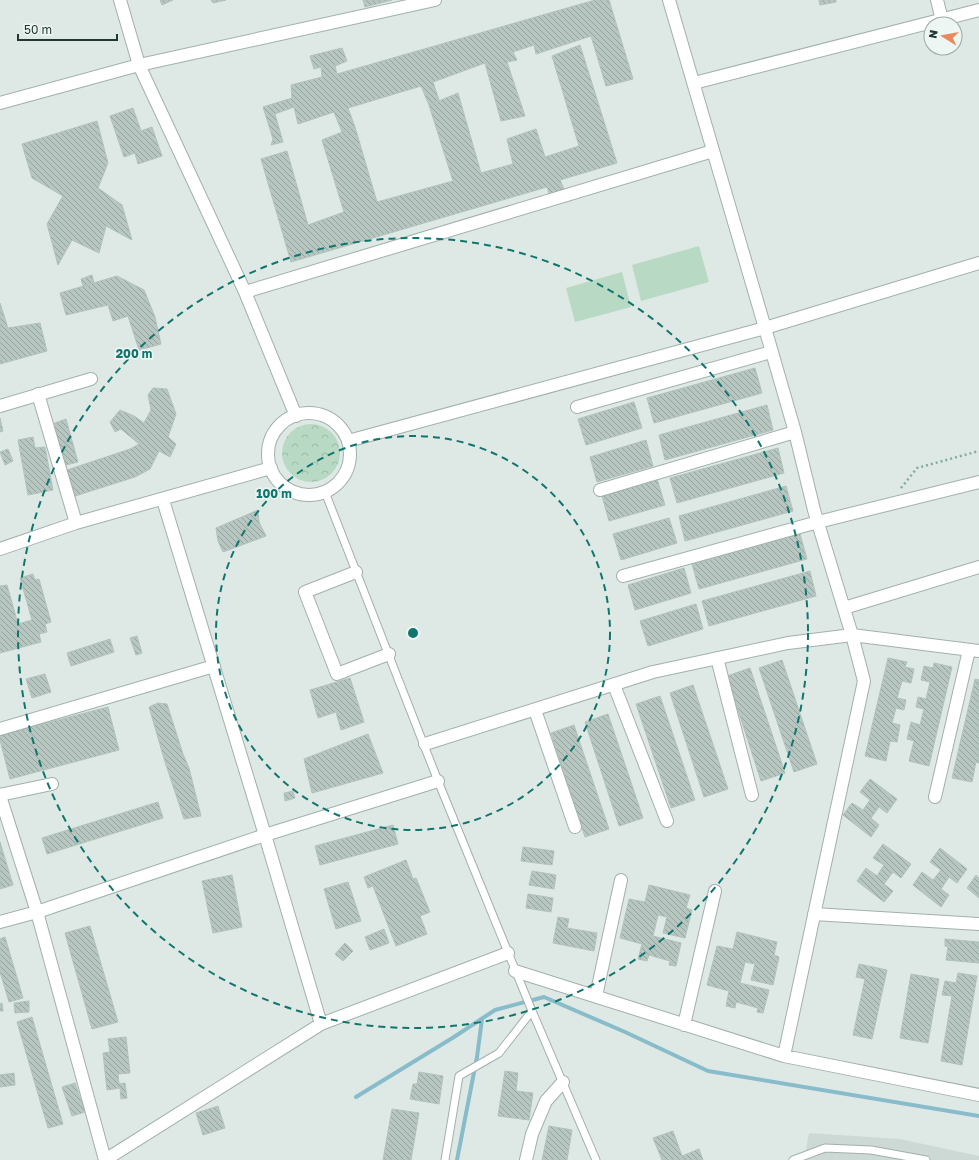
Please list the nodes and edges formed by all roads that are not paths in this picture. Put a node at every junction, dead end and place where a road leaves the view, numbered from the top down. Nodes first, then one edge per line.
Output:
1 (120, 0) edge
2 (435, 0) edge
3 (669, 0) edge
4 (937, 0) edge
5 (979, 10) edge
6 (941, 16) edge
7 (957, 16) edge
8 (923, 25) edge
9 (139, 65) junction
10 (694, 83) junction
11 (0, 103) edge
12 (714, 151) junction
13 (979, 263) edge
14 (245, 292) junction
15 (765, 328) junction
16 (772, 352) junction
17 (91, 379) dead end
18 (38, 394) junction
19 (0, 406) edge
20 (577, 407) dead end
21 (296, 416) junction
22 (795, 432) junction
23 (348, 441) junction
24 (271, 468) junction
25 (979, 482) edge
26 (600, 490) dead end
27 (325, 492) junction
28 (163, 500) junction
29 (818, 522) junction
30 (76, 524) junction
31 (0, 549) edge
32 (979, 567) edge
33 (356, 572) junction
34 (624, 576) dead end
35 (844, 608) junction
36 (852, 635) junction
37 (974, 651) edge
38 (390, 654) junction
39 (717, 658) junction
40 (214, 666) junction
41 (614, 685) junction
42 (535, 710) junction
43 (0, 729) edge
44 (425, 744) junction
45 (438, 781) junction
46 (52, 784) dead end
47 (0, 795) edge
48 (752, 795) dead end
49 (936, 797) dead end
50 (667, 821) dead end
51 (575, 827) dead end
52 (265, 835) junction
53 (621, 880) dead end
54 (715, 891) dead end
55 (37, 912) junction
56 (814, 914) junction
57 (0, 922) edge
58 (979, 924) edge
59 (508, 953) junction
60 (515, 971) junction
61 (596, 996) junction
62 (531, 1008) junction
63 (321, 1024) junction
64 (684, 1025) junction
65 (784, 1056) junction
66 (563, 1082) junction
67 (979, 1095) edge
68 (105, 1160) edge
69 (445, 1160) edge
70 (526, 1160) edge
71 (596, 1160) edge
72 (793, 1160) edge
73 (926, 1160) edge

1 - 9 street
2 - 9 street
3 - 10 street
4 - 6 street
5 - 7 street
8 - 10 street
9 - 11 street
9 - 14 street
10 - 12 street
12 - 14 street
12 - 15 street
13 - 15 street
14 - 21 street
15 - 16 street
15 - 23 street
16 - 20 street
16 - 22 street
17 - 18 street
18 - 19 street
18 - 30 street
21 - 23 street
21 - 24 street
22 - 26 street
22 - 29 street
23 - 27 street
24 - 27 street
24 - 28 street
25 - 29 street
27 - 33 lane
28 - 30 street
28 - 40 street
29 - 34 street
29 - 35 street
30 - 31 street
32 - 35 street
33 - 38 lane
33 - 38 street
35 - 36 street
36 - 37 street
36 - 39 street
36 - 56 street
37 - 49 street
38 - 44 lane
39 - 41 street
39 - 48 street
40 - 43 street
40 - 52 street
41 - 42 street
41 - 50 street
42 - 44 street
42 - 51 street
44 - 45 lane
45 - 52 street
45 - 59 lane
46 - 47 street
47 - 55 street
52 - 55 street
52 - 63 street
53 - 61 street
54 - 64 street
55 - 57 street
55 - 68 street
56 - 58 street
56 - 65 street
59 - 60 lane
59 - 63 street
60 - 61 street
60 - 62 lane
61 - 64 street
62 - 66 lane
62 - 69 lane
63 - 68 street
64 - 65 street
65 - 67 street
66 - 70 street
66 - 71 lane
72 - 73 lane

